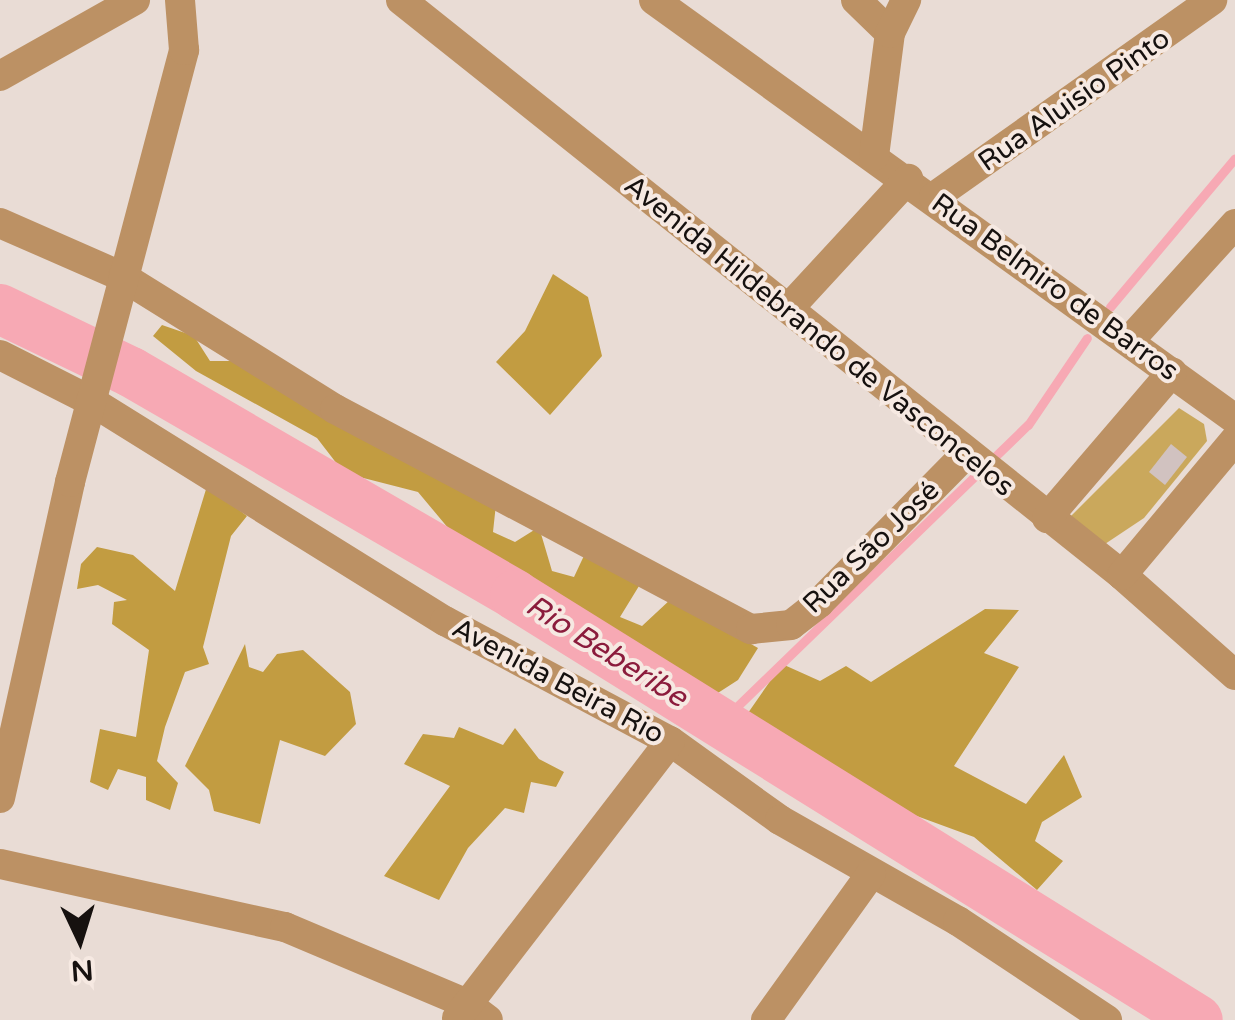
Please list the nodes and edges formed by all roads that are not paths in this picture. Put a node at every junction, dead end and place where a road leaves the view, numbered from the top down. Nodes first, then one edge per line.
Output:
1 (135, 0) edge
2 (180, 0) edge
3 (401, 0) edge
4 (654, 0) edge
5 (856, 0) edge
6 (906, 0) edge
7 (1212, 0) edge
8 (890, 33) junction
9 (0, 76) edge
10 (874, 156) junction
11 (908, 179) junction
12 (934, 196) junction
13 (0, 223) edge
14 (1235, 224) edge
15 (121, 291) junction
16 (789, 308) junction
17 (1129, 341) junction
18 (0, 355) edge
19 (1172, 372) junction
20 (95, 390) junction
21 (1235, 420) edge
22 (1235, 440) edge
23 (977, 464) junction
24 (1047, 518) junction
25 (1122, 575) junction
26 (1235, 675) edge
27 (670, 741) junction
28 (0, 798) edge
29 (0, 864) edge
30 (871, 874) junction
31 (1086, 1014) edge
32 (470, 1015) edge
33 (766, 1020) edge

1 - 9 street
2 - 15 street
3 - 16 street, Avenida Hildebrando de Vasconcelos
4 - 10 street, Rua Belmiro de Barros
5 - 8 street
6 - 8 street
7 - 12 street, Rua Aluisio Pinto
8 - 10 street
10 - 11 street, Rua Belmiro de Barros
11 - 12 street, Rua Belmiro de Barros
11 - 16 street
12 - 17 street, Rua Belmiro de Barros
13 - 15 street
14 - 17 street
15 - 20 street
15 - 23 street, Rua São José
16 - 23 street, Avenida Hildebrando de Vasconcelos
17 - 19 street, Rua Belmiro de Barros
18 - 20 street, Avenida Beira Rio
19 - 21 street, Rua Belmiro de Barros
19 - 24 street
20 - 27 street, Avenida Beira Rio
20 - 28 street
22 - 25 street
23 - 24 street, Avenida Hildebrando de Vasconcelos
24 - 25 street, Avenida Hildebrando de Vasconcelos
25 - 26 street, Avenida Hildebrando de Vasconcelos
27 - 30 street, Avenida Beira Rio
27 - 32 street
29 - 32 street
30 - 31 street, Avenida Beira Rio
30 - 33 street

